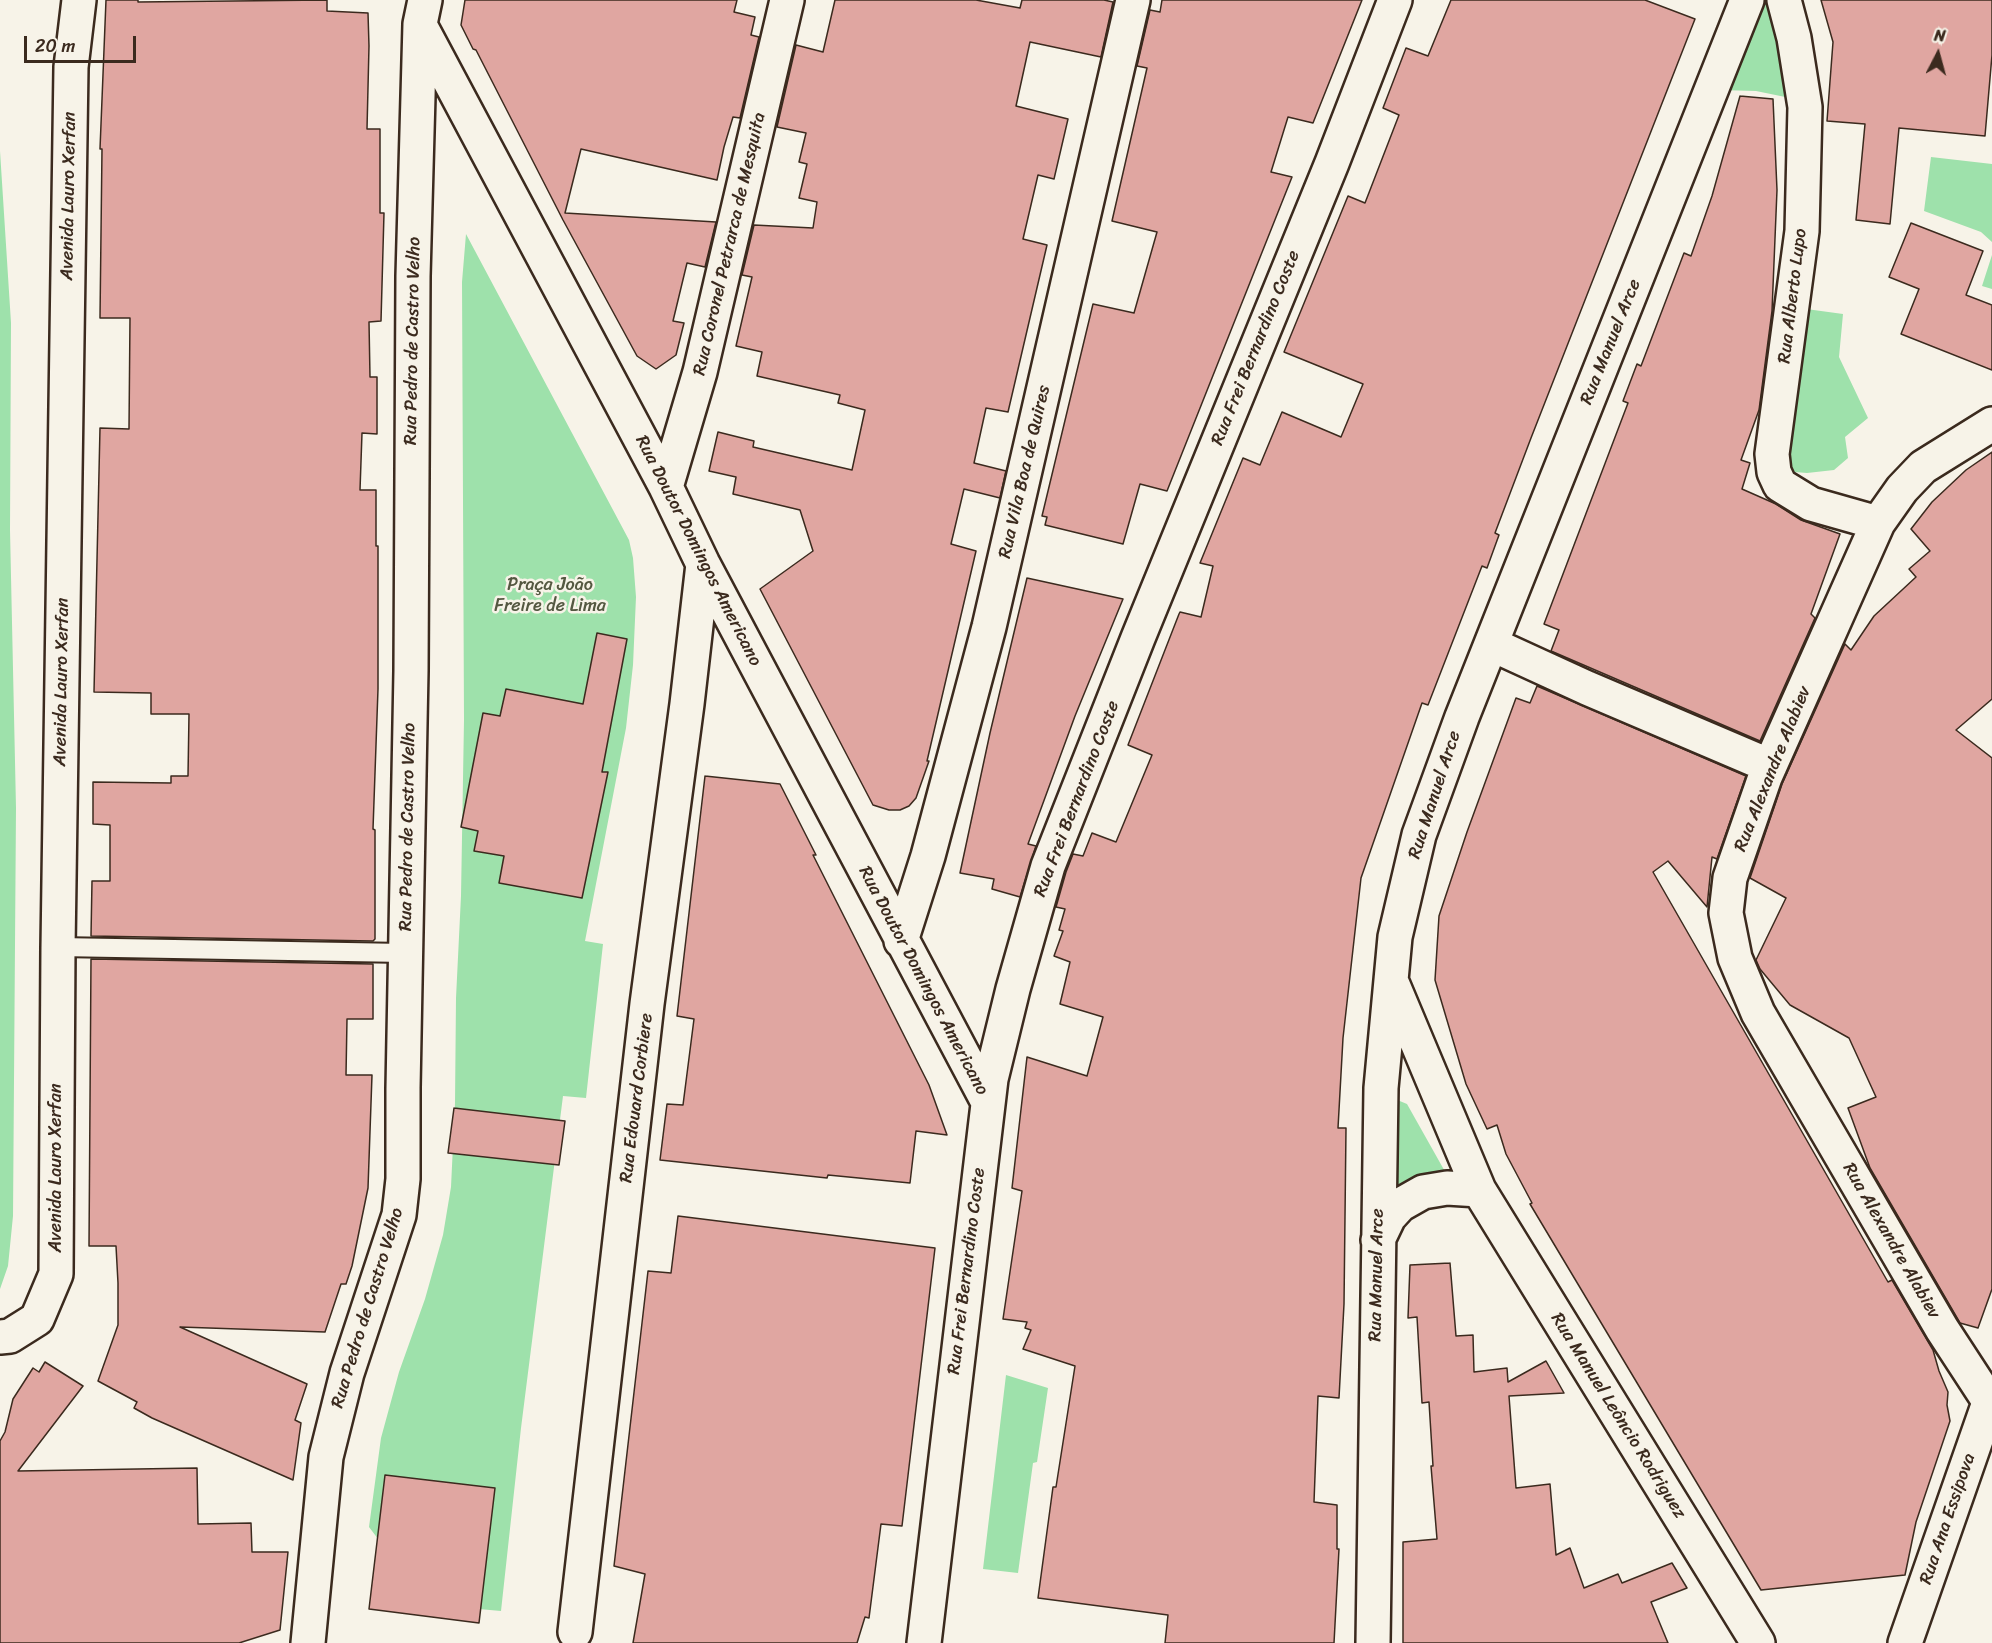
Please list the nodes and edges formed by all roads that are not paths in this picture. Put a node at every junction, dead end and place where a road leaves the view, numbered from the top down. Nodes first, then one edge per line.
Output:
1 (79, 0) edge
2 (787, 0) edge
3 (1133, 0) edge
4 (1395, 0) edge
5 (1747, 0) edge
6 (1784, 0) edge
7 (417, 8) edge
8 (1992, 424) edge
9 (666, 487) junction
10 (1878, 523) junction
11 (703, 564) junction
12 (1491, 644) junction
13 (1770, 766) junction
14 (901, 941) junction
15 (58, 947) junction
16 (405, 952) junction
17 (1391, 980) junction
18 (988, 1102) junction
19 (1479, 1190) junction
20 (1378, 1240) junction
21 (0, 1337) edge
22 (1991, 1397) edge
23 (575, 1632) dead end
24 (308, 1643) edge
25 (924, 1643) edge
26 (1374, 1643) edge
27 (1758, 1643) edge
28 (1905, 1643) edge

1 - 15 street, Avenida Lauro Xerfan
2 - 9 street, Rua Coronel Petrarca de Mesquita
3 - 14 street, Rua Vila Boa de Quires
4 - 18 street, Rua Frei Bernardino Coste
5 - 12 street, Rua Manuel Arce
6 - 10 street, Rua Alberto Lupo
7 - 9 street, Rua Doutor Domingos Americano
7 - 16 street, Rua Pedro de Castro Velho
8 - 10 street, Rua Alexandre Alabiev
9 - 11 street, Rua Doutor Domingos Americano
10 - 13 street, Rua Alexandre Alabiev
11 - 14 street, Rua Doutor Domingos Americano
11 - 23 street, Rua Edouard Corbiere
12 - 13 street
12 - 17 street, Rua Manuel Arce
13 - 22 street, Rua Alexandre Alabiev
14 - 18 street, Rua Doutor Domingos Americano
15 - 16 lane
15 - 21 street, Avenida Lauro Xerfan
16 - 24 street, Rua Pedro de Castro Velho
17 - 19 street, Rua Manuel Leôncio Rodriguez
17 - 20 street, Rua Manuel Arce
18 - 25 street, Rua Frei Bernardino Coste
19 - 20 street
19 - 27 street, Rua Manuel Leôncio Rodriguez
20 - 26 street, Rua Manuel Arce
22 - 28 street, Rua Ana Essipova

